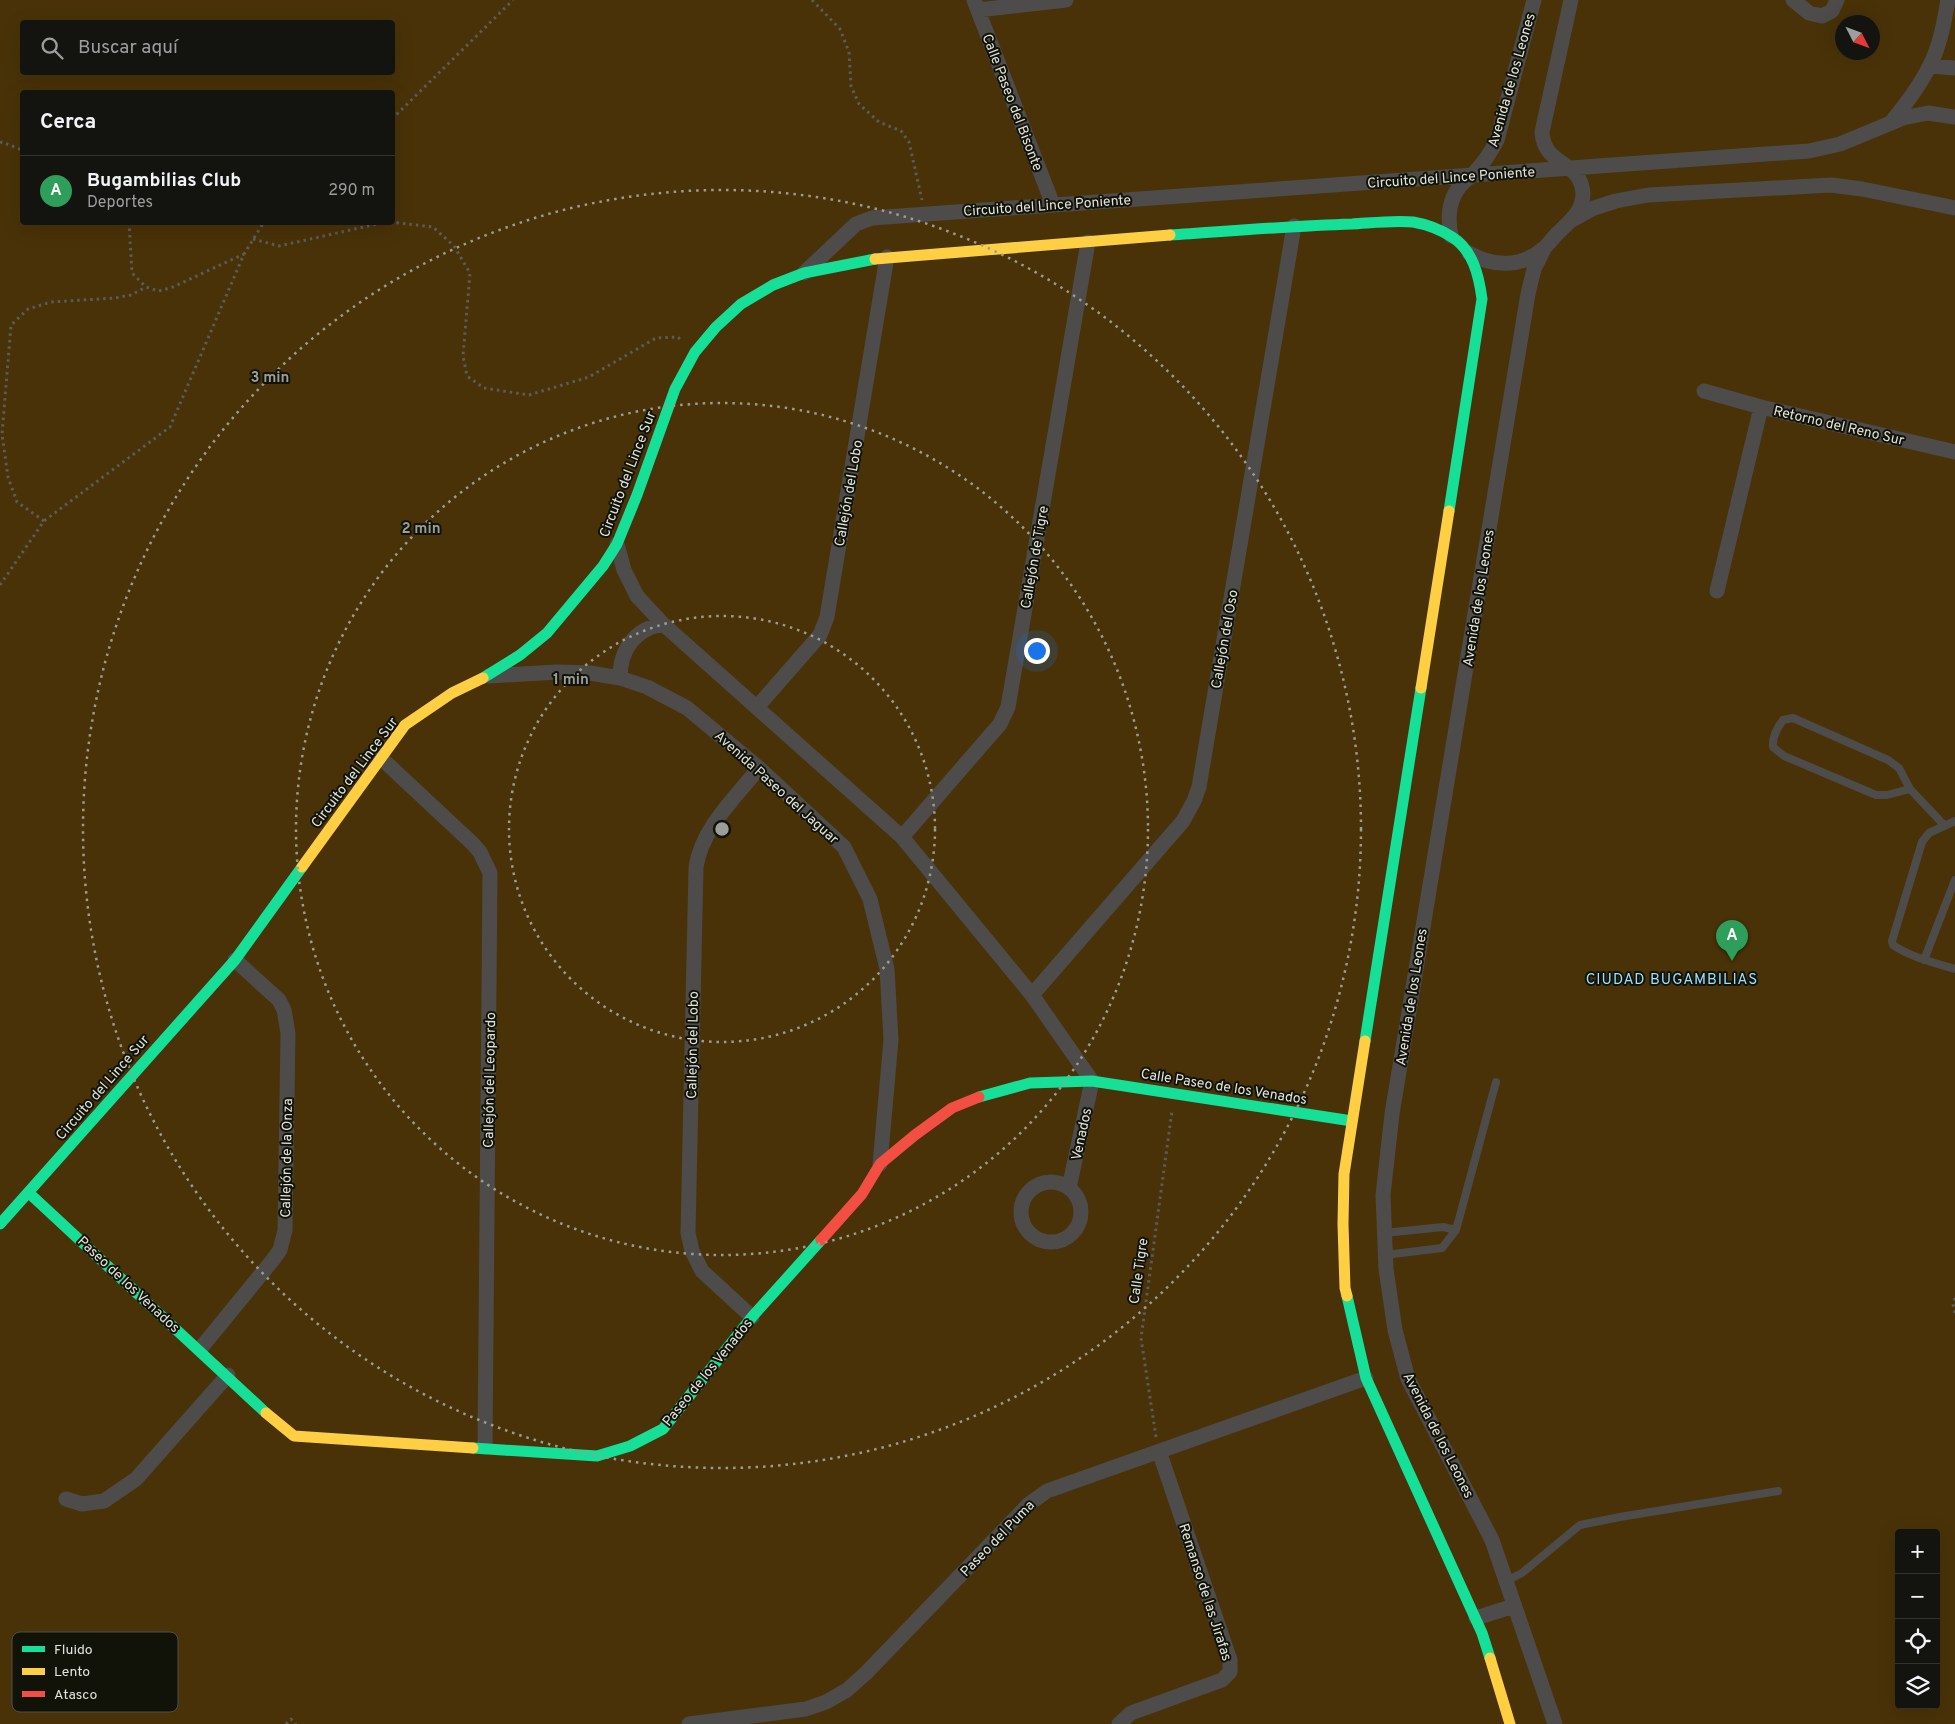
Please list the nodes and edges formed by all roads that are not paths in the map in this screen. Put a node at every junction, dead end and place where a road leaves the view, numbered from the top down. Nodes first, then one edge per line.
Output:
1 (1066, 0) edge
2 (1534, 0) edge
3 (1570, 0) edge
4 (1793, 0) edge
5 (1837, 0) edge
6 (1948, 0) edge
7 (976, 5) edge
8 (1930, 66) junction
9 (1955, 68) edge
10 (1955, 117) edge
11 (1891, 122) junction
12 (1571, 168) junction
13 (1472, 176) junction
14 (1955, 199) edge
15 (1925, 201) junction
16 (1053, 205) junction
17 (1955, 208) edge
18 (1572, 220) junction
19 (1294, 226) junction
20 (1451, 236) junction
21 (1088, 242) junction
22 (1545, 247) junction
23 (1469, 253) junction
24 (887, 257) junction
25 (804, 274) junction
26 (1704, 391) dead end
27 (1761, 407) junction
28 (1955, 452) edge
29 (617, 544) junction
30 (1717, 591) dead end
31 (663, 624) junction
32 (488, 676) junction
33 (620, 678) junction
34 (758, 706) junction
35 (381, 758) junction
36 (759, 768) junction
37 (1910, 789) junction
38 (1955, 821) edge
39 (1944, 825) junction
40 (902, 837) junction
41 (1955, 880) edge
42 (235, 960) junction
43 (1924, 960) junction
44 (1955, 970) edge
45 (1032, 994) junction
46 (1092, 1081) junction
47 (1496, 1082) dead end
48 (1352, 1121) junction
49 (880, 1164) junction
50 (1069, 1188) junction
51 (29, 1192) junction
52 (0, 1224) edge
53 (1456, 1230) junction
54 (1384, 1233) junction
55 (1385, 1255) junction
56 (752, 1317) junction
57 (200, 1349) junction
58 (228, 1375) junction
59 (1366, 1378) junction
60 (485, 1447) junction
61 (1159, 1451) junction
62 (1778, 1491) dead end
63 (66, 1499) dead end
64 (1506, 1581) junction
65 (1514, 1606) junction
66 (1476, 1618) junction
67 (696, 1724) edge
68 (1119, 1724) edge
69 (1510, 1724) edge
70 (1555, 1724) edge

1 - 7 street
2 - 13 street, Avenida de los Leones
3 - 12 street
4 - 5 street
6 - 8 street
7 - 16 street, Calle Paseo del Bisonte
8 - 9 street
8 - 11 street
10 - 11 street, Circuito del Lince Poniente
11 - 12 street, Circuito del Lince Poniente
12 - 13 street, Circuito del Lince Poniente
12 - 18 street
13 - 16 street, Circuito del Lince Poniente
13 - 20 street, Avenida de los Leones
14 - 15 street
15 - 17 street
15 - 18 street
16 - 25 street, Circuito del Lince Poniente
18 - 22 street
19 - 20 street
19 - 21 street
19 - 45 street, Callejón del Oso
20 - 23 street
21 - 24 street
21 - 40 street, Callejón de Tigre
22 - 23 street
22 - 54 street, Avenida de los Leones
23 - 48 street
24 - 25 street
24 - 34 street, Callejón del Lobo
25 - 29 street, Circuito del Lince Sur
26 - 27 street
27 - 28 street, Retorno del Reno Sur
27 - 30 street, Retorno del Reno Sur
29 - 31 street
29 - 32 street, Circuito del Lince Sur
31 - 33 street
31 - 34 street
32 - 33 street, Avenida Paseo del Jaguar
32 - 35 street, Circuito del Lince Sur
33 - 36 street, Avenida Paseo del Jaguar
34 - 40 street
35 - 42 street, Circuito del Lince Sur
35 - 60 street, Callejón del Leopardo
36 - 49 street, Avenida Paseo del Jaguar
36 - 56 street, Callejón del Lobo
37 - 37 lane
37 - 39 lane
38 - 39 lane
39 - 43 lane
40 - 45 street
41 - 43 lane
42 - 51 street, Circuito del Lince Sur
42 - 57 street, Callejón de la Onza
43 - 44 lane
45 - 46 street
46 - 48 street, Calle Paseo de los Venados
46 - 49 street, Paseo de los Venados
46 - 50 street, Venados
47 - 53 lane
48 - 59 street
49 - 56 street, Paseo de los Venados
50 - 50 street
51 - 52 street, Circuito del Lince Sur
51 - 57 street, Paseo de los Venados
53 - 54 lane
53 - 55 lane
54 - 55 street, Avenida de los Leones
55 - 64 street, Avenida de los Leones
56 - 60 street, Paseo de los Venados
57 - 58 street, Paseo de los Venados
58 - 60 street, Paseo de los Venados
58 - 63 street
59 - 61 street, Paseo del Puma
59 - 66 street
61 - 67 street, Paseo del Puma
61 - 68 street, Remanso de las Jirafas
62 - 64 lane
64 - 65 street, Avenida de los Leones
65 - 66 street
65 - 70 street, Avenida de los Leones
66 - 69 street

